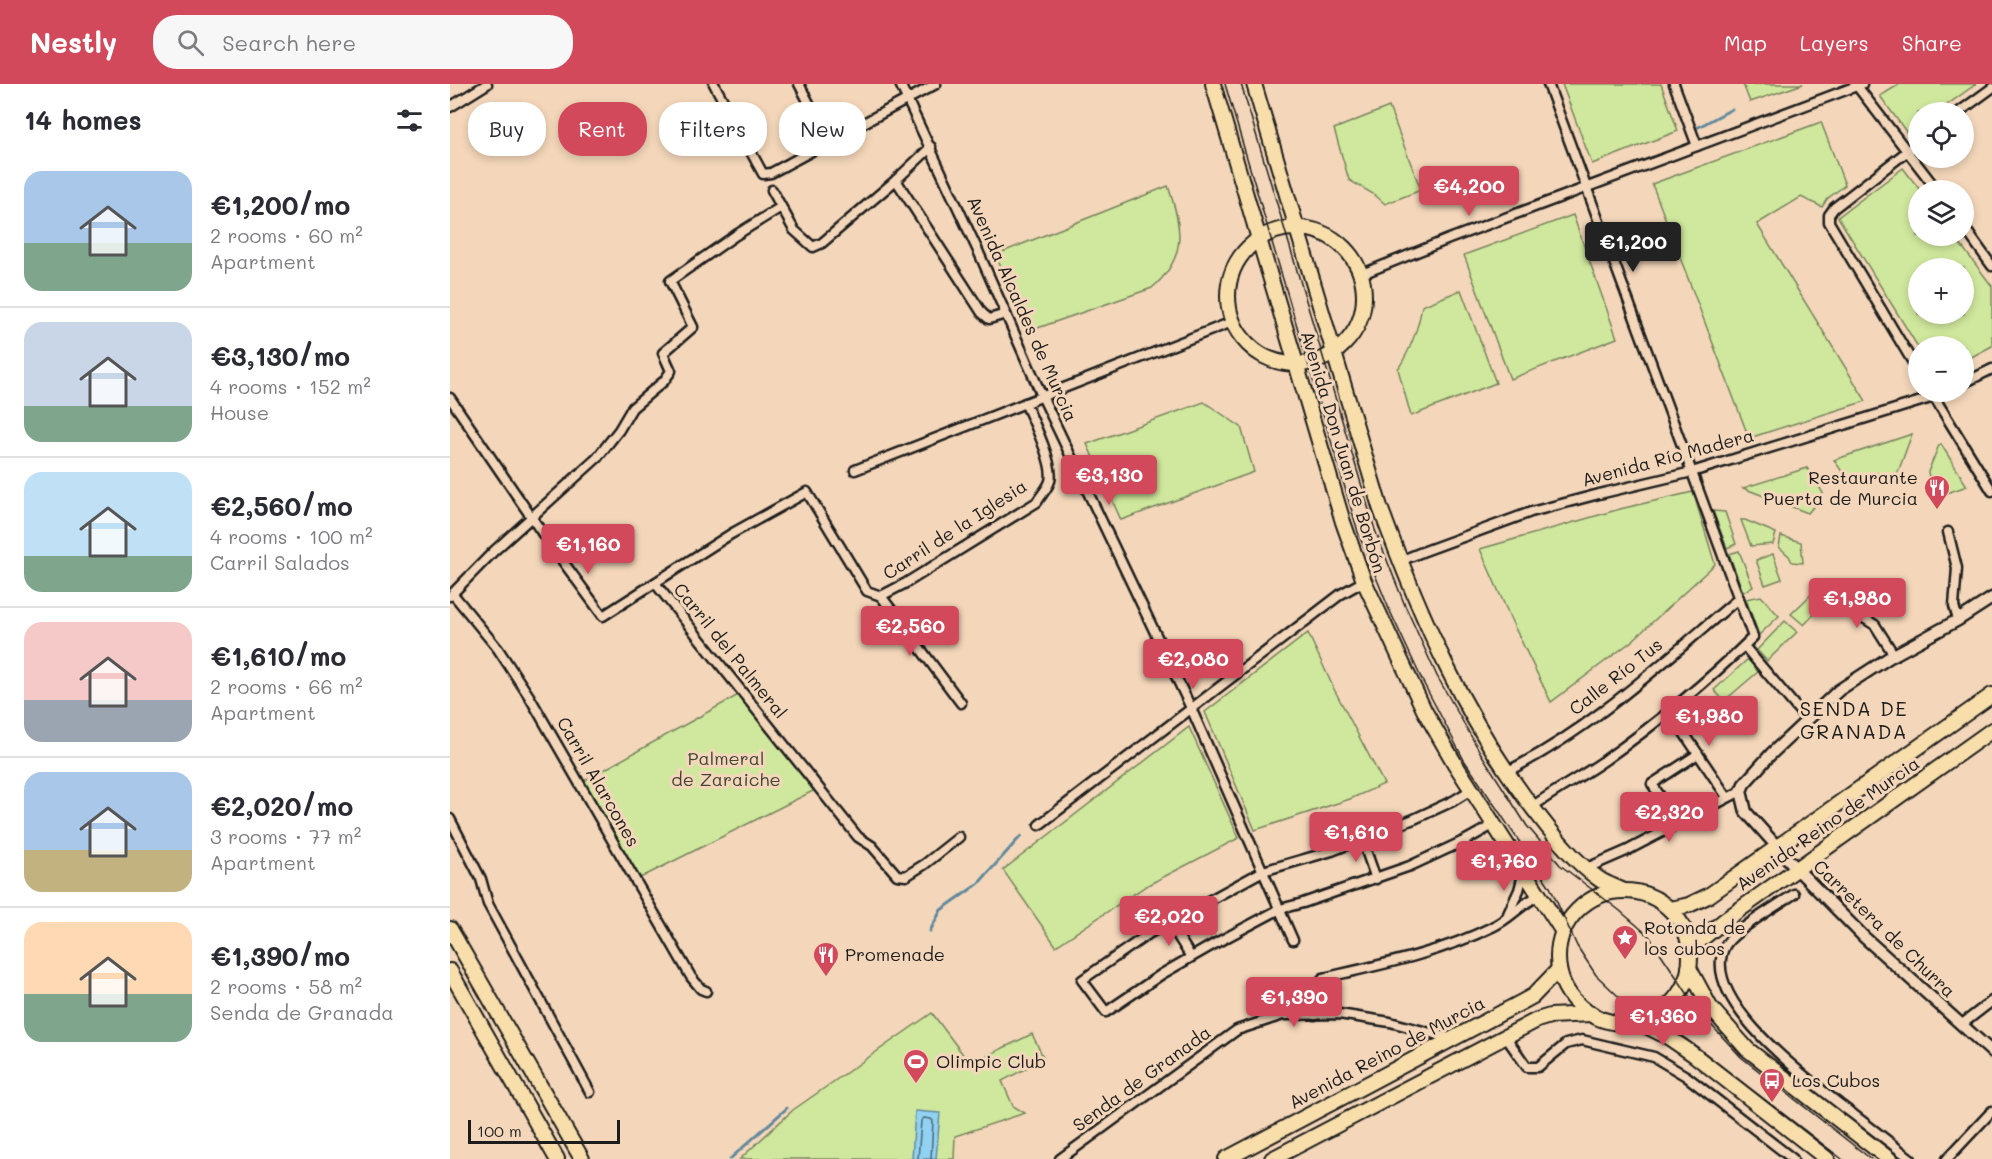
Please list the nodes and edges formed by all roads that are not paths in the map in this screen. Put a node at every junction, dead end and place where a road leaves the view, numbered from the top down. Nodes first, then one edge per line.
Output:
1 (487, 84) edge
2 (714, 84) edge
3 (799, 84) edge
4 (900, 84) edge
5 (936, 84) edge
6 (1213, 84) edge
7 (1254, 84) edge
8 (1548, 84) edge
9 (1674, 84) edge
10 (1859, 85) edge
11 (1992, 88) edge
12 (909, 98) junction
13 (808, 102) edge
14 (1973, 102) edge
15 (450, 107) edge
16 (866, 121) edge
17 (1697, 146) junction
18 (931, 147) junction
19 (1908, 151) joint
20 (802, 156) edge
21 (896, 180) junction
22 (1587, 186) junction
23 (772, 190) dead end
24 (781, 207) junction
25 (1297, 227) junction
26 (1257, 238) junction
27 (1974, 241) edge
28 (1992, 266) edge
29 (1362, 274) junction
30 (1006, 314) junction
31 (1232, 322) junction
32 (1334, 353) junction
33 (1908, 354) edge
34 (1296, 364) junction
35 (1992, 369) edge
36 (1974, 378) edge
37 (1042, 396) junction
38 (450, 398) edge
39 (1908, 402) edge
40 (1938, 402) edge
41 (1025, 403) junction
42 (855, 470) dead end
43 (1692, 472) junction
44 (1992, 491) edge
45 (532, 518) junction
46 (1948, 531) dead end
47 (1400, 561) junction
48 (1364, 581) junction
49 (655, 583) junction
50 (1836, 593) dead end
51 (452, 595) edge
52 (881, 596) junction
53 (1738, 598) junction
54 (1992, 598) edge
55 (1958, 620) junction
56 (1744, 646) junction
57 (1894, 655) junction
58 (1992, 695) edge
59 (961, 703) dead end
60 (1191, 708) junction
61 (1670, 712) junction
62 (1807, 720) junction
63 (1992, 730) edge
64 (1698, 754) junction
65 (1506, 772) junction
66 (1471, 790) junction
67 (1741, 791) junction
68 (1727, 797) junction
69 (1532, 807) junction
70 (450, 819) edge
71 (1678, 823) junction
72 (1039, 825) dead end
73 (1493, 825) junction
74 (959, 837) dead end
75 (1362, 839) junction
76 (1778, 847) junction
77 (1587, 868) junction
78 (1797, 868) junction
79 (1263, 871) junction
80 (1524, 871) junction
81 (1376, 879) junction
82 (1624, 891) junction
83 (1794, 894) dead end
84 (1538, 896) junction
85 (1280, 909) junction
86 (1670, 909) junction
87 (1506, 920) junction
88 (1169, 922) junction
89 (450, 929) edge
90 (1563, 933) junction
91 (1293, 940) dead end
92 (1691, 954) junction
93 (1191, 957) junction
94 (1689, 968) junction
95 (1559, 969) junction
96 (450, 971) edge
97 (706, 991) dead end
98 (1992, 1001) edge
99 (1592, 1014) junction
100 (1315, 1015) junction
101 (1636, 1022) junction
102 (1961, 1025) junction
103 (1505, 1036) junction
104 (1453, 1039) junction
105 (1992, 1052) edge
106 (590, 1092) dead end
107 (1992, 1111) edge
108 (557, 1159) edge
109 (582, 1159) edge
110 (1060, 1159) edge
111 (1226, 1159) edge
112 (1272, 1159) edge
113 (1793, 1159) edge
114 (1827, 1159) edge
115 (1889, 1159) edge
116 (1911, 1159) edge
117 (1947, 1159) edge

1 - 15 street
2 - 20 street
3 - 13 street
4 - 12 street, Avenida Alcaldes de Murcia
5 - 12 street
6 - 26 main road, Avenida Don Juan de Borbón
7 - 25 main road, Avenida Don Juan de Borbón
8 - 22 street
9 - 17 street
10 - 17 street
10 - 19 street
11 - 14 street
12 - 16 street
12 - 18 street, Avenida Alcaldes de Murcia
17 - 22 street
18 - 21 street
18 - 30 street, Avenida Alcaldes de Murcia
19 - 33 street
21 - 24 street
21 - 30 street
22 - 29 street
22 - 43 street
23 - 24 street
24 - 45 street, Carril Alarcones
25 - 26 main road
25 - 29 main road
25 - 32 main road, Avenida Don Juan de Borbón
26 - 31 main road
26 - 34 main road, Avenida Don Juan de Borbón
27 - 28 street
29 - 32 main road
30 - 37 street, Avenida Alcaldes de Murcia
31 - 34 main road
31 - 37 street
32 - 34 main road
32 - 47 main road, Avenida Don Juan de Borbón
34 - 48 main road, Avenida Don Juan de Borbón
35 - 36 street
37 - 41 street
37 - 60 street, Avenida Alcaldes de Murcia
38 - 45 street, Carril del Palmeral
39 - 43 street, Avenida Río Madera
40 - 44 street
41 - 42 street
41 - 52 street, Carril de la Iglesia
43 - 47 street, Avenida Río Madera
43 - 53 street
45 - 49 street, Carril del Palmeral
45 - 51 street, Carril Alarcones
46 - 55 street
47 - 65 main road, Avenida Don Juan de Borbón
48 - 60 street
48 - 66 main road, Avenida Don Juan de Borbón
49 - 52 street, Carril de la Iglesia
49 - 74 street, Carril del Palmeral
50 - 57 street
51 - 97 street, Carril Alarcones
52 - 59 street
53 - 56 street
53 - 65 street, Calle Río Tus
54 - 55 street
55 - 57 street
56 - 61 street
56 - 62 street
57 - 62 street
58 - 76 main road, Avenida Reino de Murcia
60 - 72 street
60 - 79 street, Avenida Alcaldes de Murcia
61 - 64 street
61 - 69 street
62 - 67 street
63 - 78 main road, Avenida Reino de Murcia
64 - 68 street
64 - 71 street
65 - 69 main road, Avenida Don Juan de Borbón
66 - 73 main road, Avenida Don Juan de Borbón
66 - 75 street
67 - 68 street
67 - 76 street, Carretera de Churra
68 - 71 street
69 - 77 main road, Avenida Don Juan de Borbón
70 - 106 street
71 - 77 street
73 - 80 main road, Avenida Don Juan de Borbón
73 - 81 street
75 - 79 street
75 - 81 street
76 - 78 street, Carretera de Churra
76 - 86 main road, Avenida Reino de Murcia
77 - 82 main road, Avenida Don Juan de Borbón
78 - 92 main road, Avenida Reino de Murcia
78 - 102 street, Carretera de Churra
79 - 85 street, Avenida Alcaldes de Murcia
79 - 88 street
80 - 84 main road, Avenida Don Juan de Borbón
80 - 87 street
81 - 85 street
82 - 86 main road
82 - 90 main road
83 - 116 street
84 - 87 street
84 - 90 main road, Avenida Don Juan de Borbón
85 - 91 street, Avenida Alcaldes de Murcia
85 - 93 street
86 - 92 main road
87 - 100 street
88 - 93 street
88 - 93 street
89 - 109 main road
90 - 95 main road
92 - 94 main road
94 - 101 main road
94 - 115 main road
95 - 99 main road
95 - 104 main road, Avenida Reino de Murcia
96 - 108 main road
98 - 102 street
99 - 101 main road
99 - 103 main road
100 - 104 street, Senda de Granada
100 - 110 street, Senda de Granada
101 - 114 main road
102 - 105 street, Carretera de Churra
103 - 112 main road
103 - 113 street
104 - 111 main road, Avenida Reino de Murcia
107 - 117 street

